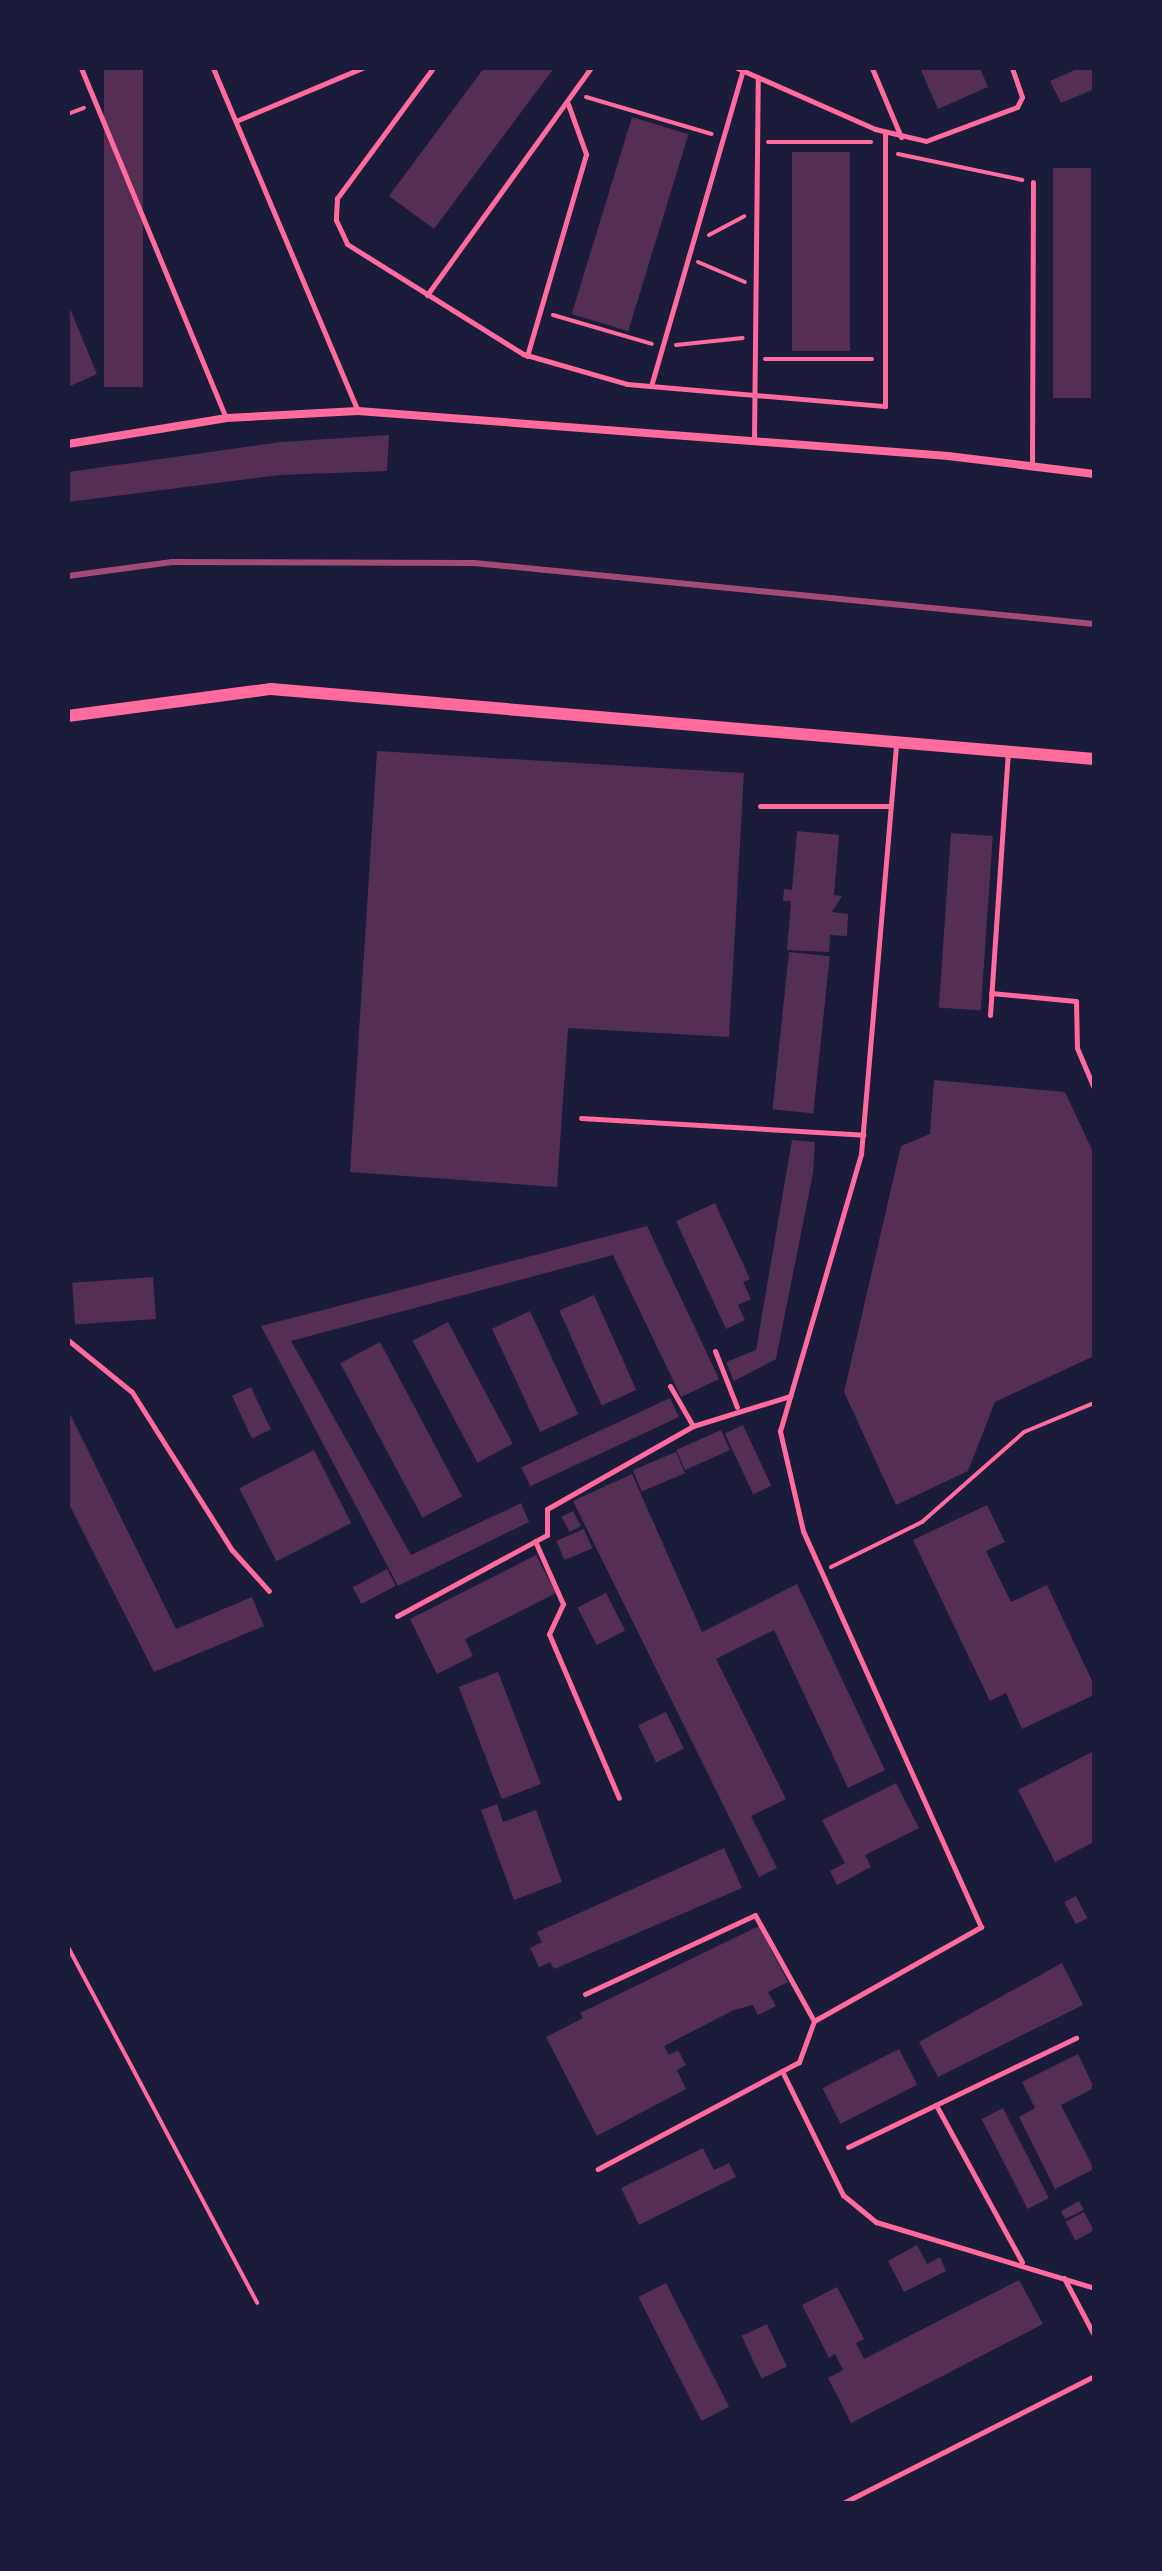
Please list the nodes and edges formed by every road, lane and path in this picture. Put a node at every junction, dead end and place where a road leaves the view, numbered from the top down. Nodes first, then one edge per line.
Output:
1 (81, 68) edge
2 (213, 68) edge
3 (362, 68) edge
4 (433, 68) edge
5 (591, 68) edge
6 (872, 68) edge
7 (1012, 68) edge
8 (741, 69) edge
9 (347, 71) edge
10 (758, 77) junction
11 (576, 94) junction
12 (568, 104) junction
13 (236, 121) junction
14 (885, 133) junction
15 (724, 137) junction
16 (901, 137) junction
17 (757, 142) junction
18 (885, 142) junction
19 (885, 151) junction
20 (1033, 182) joint
21 (756, 210) junction
22 (693, 243) junction
23 (688, 258) junction
24 (756, 286) junction
25 (427, 295) junction
26 (540, 312) junction
27 (754, 337) junction
28 (663, 347) junction
29 (527, 356) junction
30 (755, 359) junction
31 (885, 359) junction
32 (651, 386) junction
33 (754, 395) junction
34 (358, 411) junction
35 (227, 418) junction
36 (754, 441) junction
37 (68, 444) edge
38 (1032, 466) junction
39 (1094, 474) edge
40 (68, 716) edge
41 (896, 741) junction
42 (1008, 752) junction
43 (1094, 759) edge
44 (760, 806) dead end
45 (890, 806) junction
46 (991, 993) junction
47 (990, 1015) dead end
48 (1094, 1088) edge
49 (581, 1118) dead end
50 (863, 1135) junction
51 (68, 1340) edge
52 (715, 1351) dead end
53 (670, 1386) dead end
54 (790, 1396) junction
55 (1094, 1403) edge
56 (737, 1407) junction
57 (693, 1426) junction
58 (535, 1541) junction
59 (824, 1570) junction
60 (269, 1591) dead end
61 (397, 1616) dead end
62 (619, 1798) dead end
63 (68, 1947) edge
64 (585, 1994) dead end
65 (814, 2021) junction
66 (1076, 2038) dead end
67 (782, 2071) junction
68 (936, 2105) junction
69 (848, 2147) dead end
70 (598, 2169) dead end
71 (1023, 2262) junction
72 (1064, 2277) junction
73 (1094, 2288) edge
74 (257, 2303) dead end
75 (1094, 2335) edge
76 (1094, 2376) edge
77 (843, 2503) edge

1 - 35 lane
2 - 13 lane
3 - 9 lane
4 - 25 lane
5 - 11 lane
6 - 16 lane
7 - 16 lane
8 - 10 lane
8 - 15 lane
9 - 13 lane
10 - 14 lane
10 - 17 lane
11 - 12 lane
11 - 15 path
12 - 25 lane
12 - 26 lane
13 - 34 lane
14 - 16 lane
14 - 18 lane
15 - 22 lane
17 - 18 path
17 - 21 lane
18 - 19 lane
19 - 20 path
19 - 31 lane
20 - 38 lane
21 - 22 path
21 - 24 lane
22 - 23 lane
23 - 24 path
23 - 28 lane
24 - 27 lane
25 - 29 lane
26 - 28 path
26 - 29 lane
27 - 28 path
27 - 30 lane
28 - 32 lane
29 - 32 lane
30 - 31 path
30 - 33 lane
31 - 33 lane
32 - 33 lane
33 - 36 lane
34 - 35 street
34 - 36 street
35 - 37 street
36 - 38 street
38 - 39 street
40 - 41 street
41 - 42 street
41 - 45 lane
42 - 43 street
42 - 46 lane
44 - 45 lane
45 - 50 lane
46 - 47 lane
46 - 48 lane
49 - 50 lane
50 - 54 lane
51 - 60 lane
52 - 56 lane
53 - 57 lane
54 - 56 lane
54 - 59 lane
55 - 59 path
56 - 57 lane
57 - 58 lane
58 - 61 lane
58 - 62 lane
59 - 65 lane
63 - 74 path
64 - 65 lane
65 - 67 lane
66 - 68 lane
67 - 70 lane
67 - 71 lane
68 - 69 lane
68 - 71 lane
71 - 72 lane
72 - 73 lane
72 - 75 lane
76 - 77 lane

